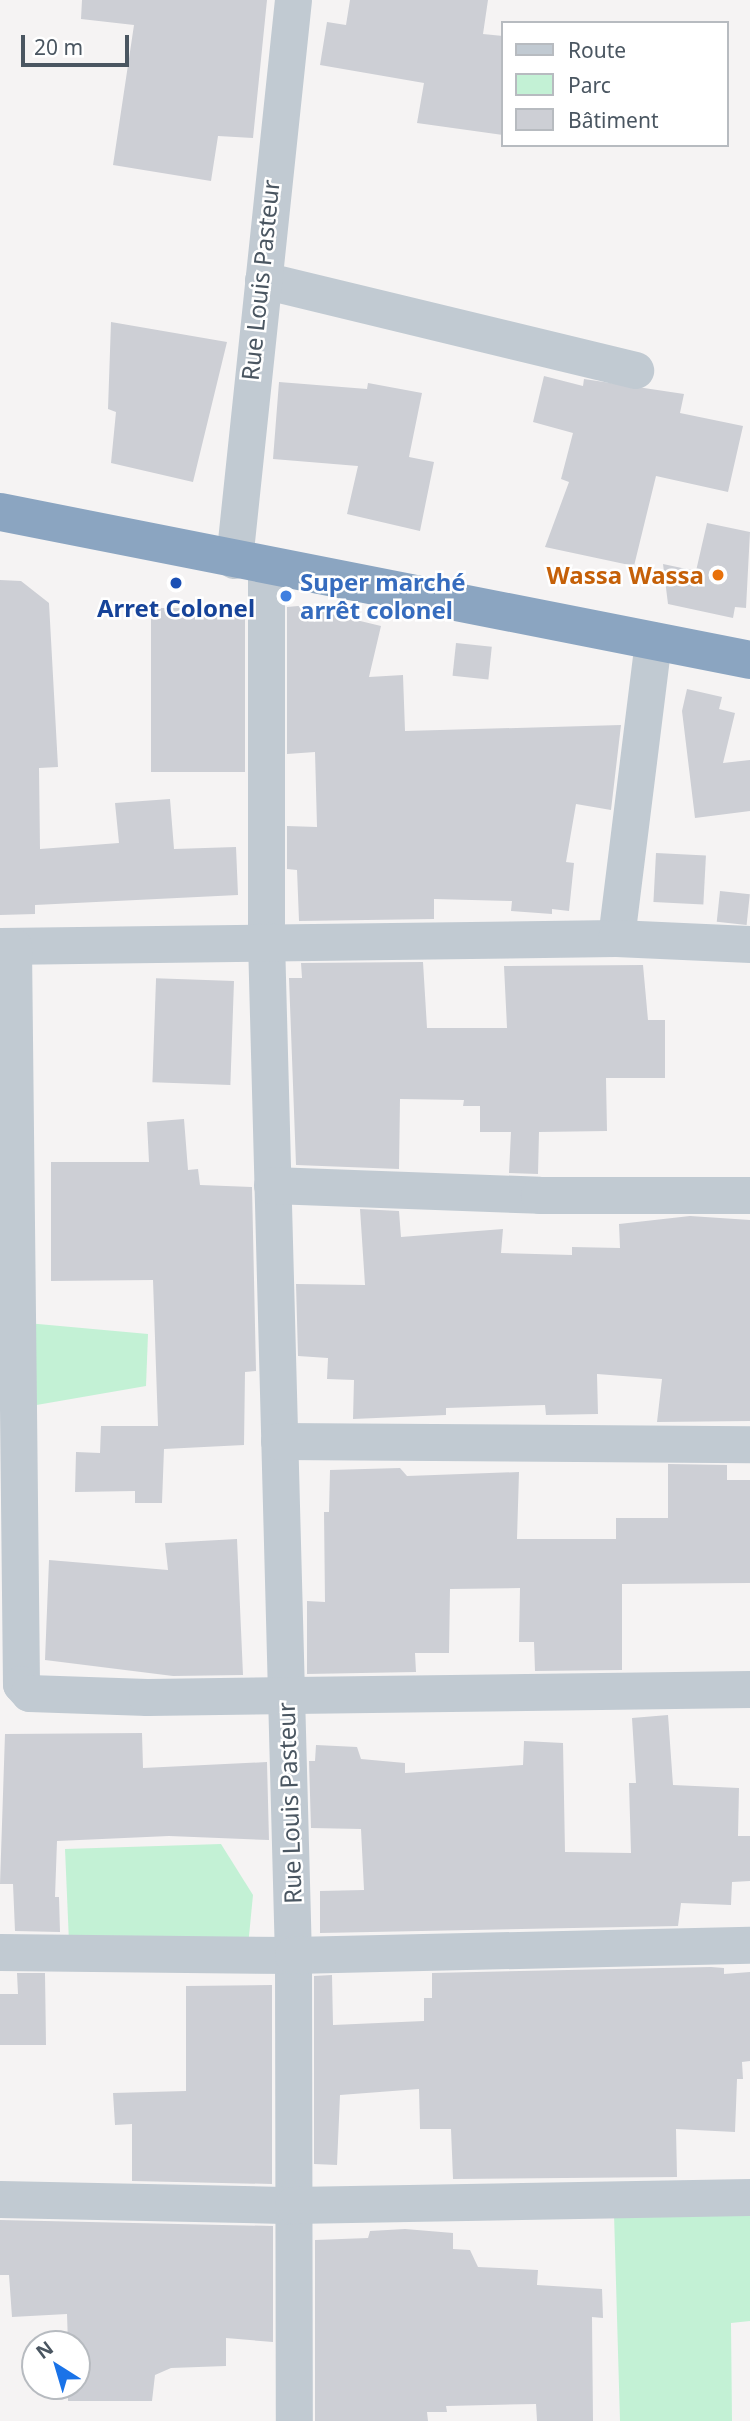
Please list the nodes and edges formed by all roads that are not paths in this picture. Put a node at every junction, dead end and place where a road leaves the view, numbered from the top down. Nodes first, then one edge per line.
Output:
1 (293, 0) edge
2 (263, 280) junction
3 (635, 369) dead end
4 (0, 512) edge
5 (250, 564) junction
6 (653, 640) junction
7 (750, 660) edge
8 (616, 938) junction
9 (266, 940) junction
10 (750, 944) edge
11 (6, 946) edge
12 (272, 1185) junction
13 (750, 1195) edge
14 (279, 1441) junction
15 (750, 1444) edge
16 (750, 1689) edge
17 (285, 1696) junction
18 (750, 1945) edge
19 (0, 1952) edge
20 (293, 1955) junction
21 (750, 2197) edge
22 (0, 2199) edge
23 (293, 2205) junction
24 (294, 2421) edge

1 - 2 street, Rue Louis Pasteur
2 - 3 street
2 - 5 street, Rue Louis Pasteur
4 - 5 highway
5 - 6 highway
5 - 9 street, Rue Louis Pasteur
6 - 7 highway
6 - 8 street
8 - 9 street
8 - 10 street
9 - 11 street
9 - 12 street, Rue Louis Pasteur
11 - 17 street
12 - 13 street
12 - 14 street, Rue Louis Pasteur
14 - 15 street
14 - 17 street, Rue Louis Pasteur
16 - 17 street
17 - 20 street, Rue Louis Pasteur
18 - 20 street
19 - 20 street
20 - 23 street, Rue Louis Pasteur
21 - 23 street
22 - 23 street
23 - 24 street, Rue Louis Pasteur

